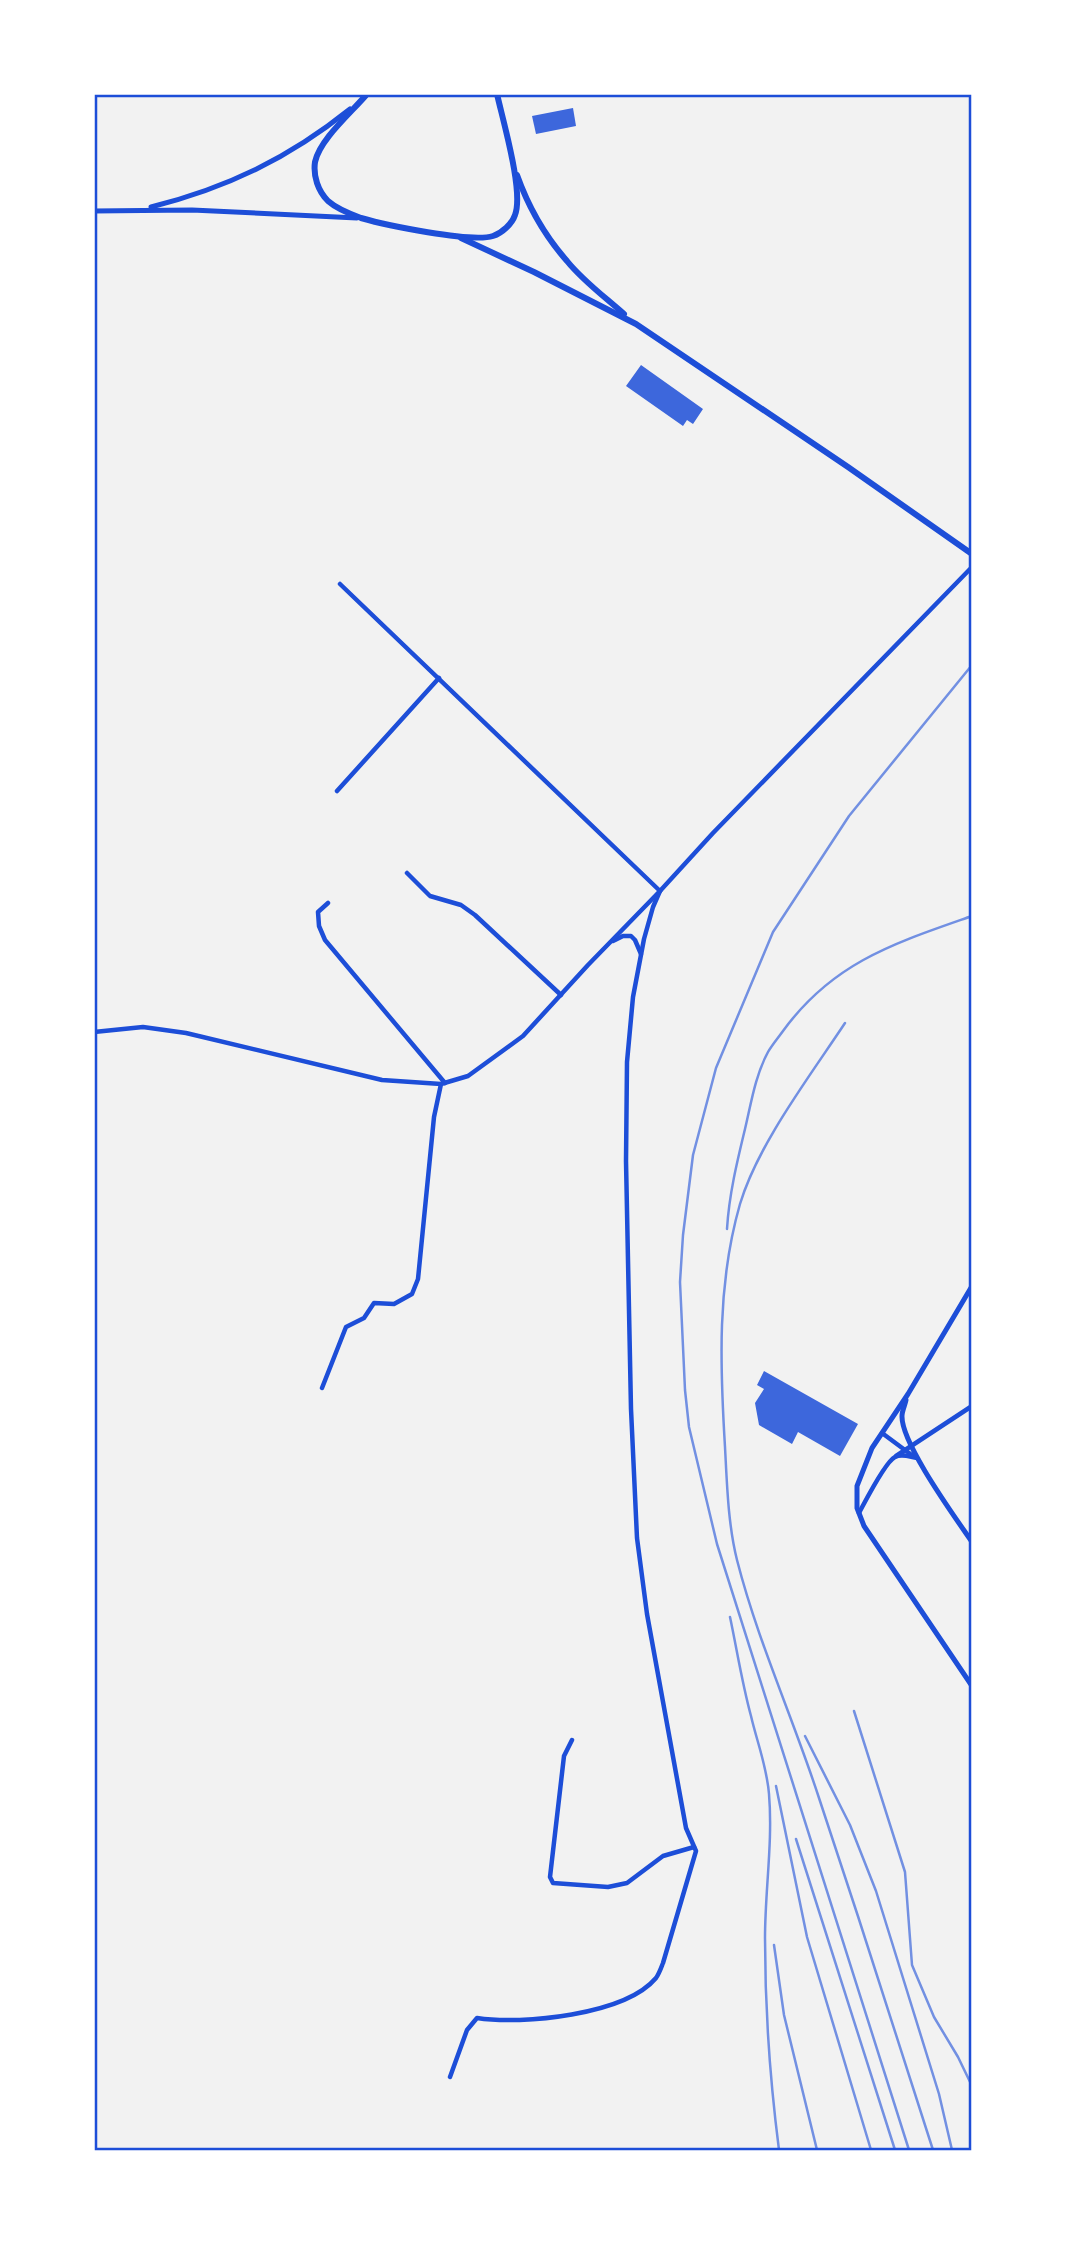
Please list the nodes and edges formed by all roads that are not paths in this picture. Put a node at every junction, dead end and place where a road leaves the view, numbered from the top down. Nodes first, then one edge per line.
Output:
1 (497, 94) edge
2 (367, 95) edge
3 (510, 153) junction
4 (141, 209) junction
5 (94, 211) edge
6 (363, 218) junction
7 (461, 238) junction
8 (631, 321) junction
9 (971, 554) edge
10 (971, 567) edge
11 (340, 584) dead end
12 (439, 678) junction
13 (337, 791) dead end
14 (407, 873) dead end
15 (660, 891) junction
16 (328, 903) dead end
17 (610, 942) junction
18 (641, 955) junction
19 (561, 995) junction
20 (94, 1032) edge
21 (443, 1083) junction
22 (971, 1286) edge
23 (321, 1388) dead end
24 (908, 1394) junction
25 (971, 1406) edge
26 (882, 1433) junction
27 (912, 1444) junction
28 (905, 1449) junction
29 (896, 1456) junction
30 (917, 1458) junction
31 (859, 1514) junction
32 (971, 1542) edge
33 (971, 1686) edge
34 (572, 1740) dead end
35 (694, 1847) junction
36 (450, 2077) dead end

1 - 3 main road
2 - 4 main road
2 - 6 main road
3 - 7 main road
3 - 8 main road
4 - 5 main road
4 - 6 main road
6 - 7 main road
7 - 8 main road
8 - 9 main road
10 - 15 street
11 - 12 street
12 - 13 street
12 - 15 street
14 - 19 street
15 - 17 street
15 - 18 street
16 - 21 street
17 - 18 street
17 - 19 street
18 - 35 street
19 - 21 street
20 - 21 street
21 - 23 street
22 - 24 main road
24 - 26 main road
24 - 27 main road
25 - 27 street
26 - 28 street
26 - 31 main road
27 - 28 street
27 - 30 main road
28 - 29 street
28 - 30 street
29 - 30 street
29 - 31 street
30 - 32 main road
31 - 33 main road
34 - 35 street
35 - 36 street

